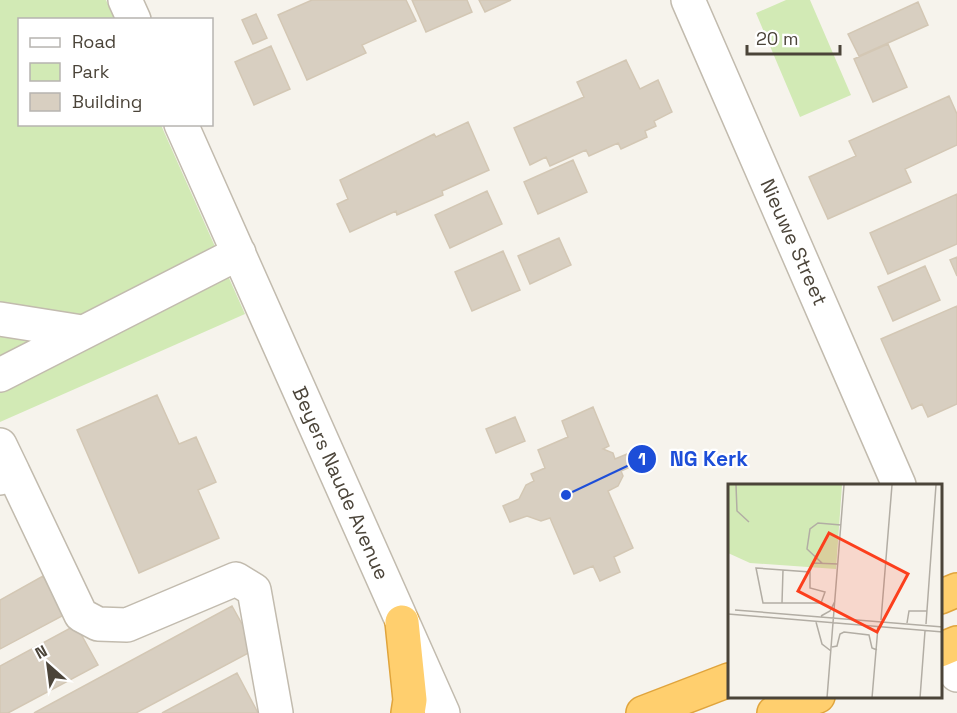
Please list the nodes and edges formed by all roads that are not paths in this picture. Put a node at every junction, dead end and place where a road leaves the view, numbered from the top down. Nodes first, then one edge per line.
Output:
1 (125, 0) edge
2 (688, 0) edge
3 (133, 18) edge
4 (182, 126) edge
5 (239, 253) junction
6 (0, 319) edge
7 (82, 332) junction
8 (0, 375) edge
9 (4, 465) edge
10 (899, 484) edge
11 (402, 622) junction
12 (728, 680) edge
13 (813, 698) edge
14 (276, 713) edge
15 (408, 713) edge
16 (443, 713) edge
17 (644, 713) edge
18 (774, 713) edge

1 - 3 street
2 - 10 street, Nieuwe Street
4 - 5 street, Beyers Naude Avenue
5 - 7 street
5 - 11 street, Beyers Naude Avenue
6 - 7 street
7 - 8 street
9 - 14 street
11 - 15 highway
11 - 16 street, Beyers Naude Avenue
12 - 17 highway
13 - 18 highway

